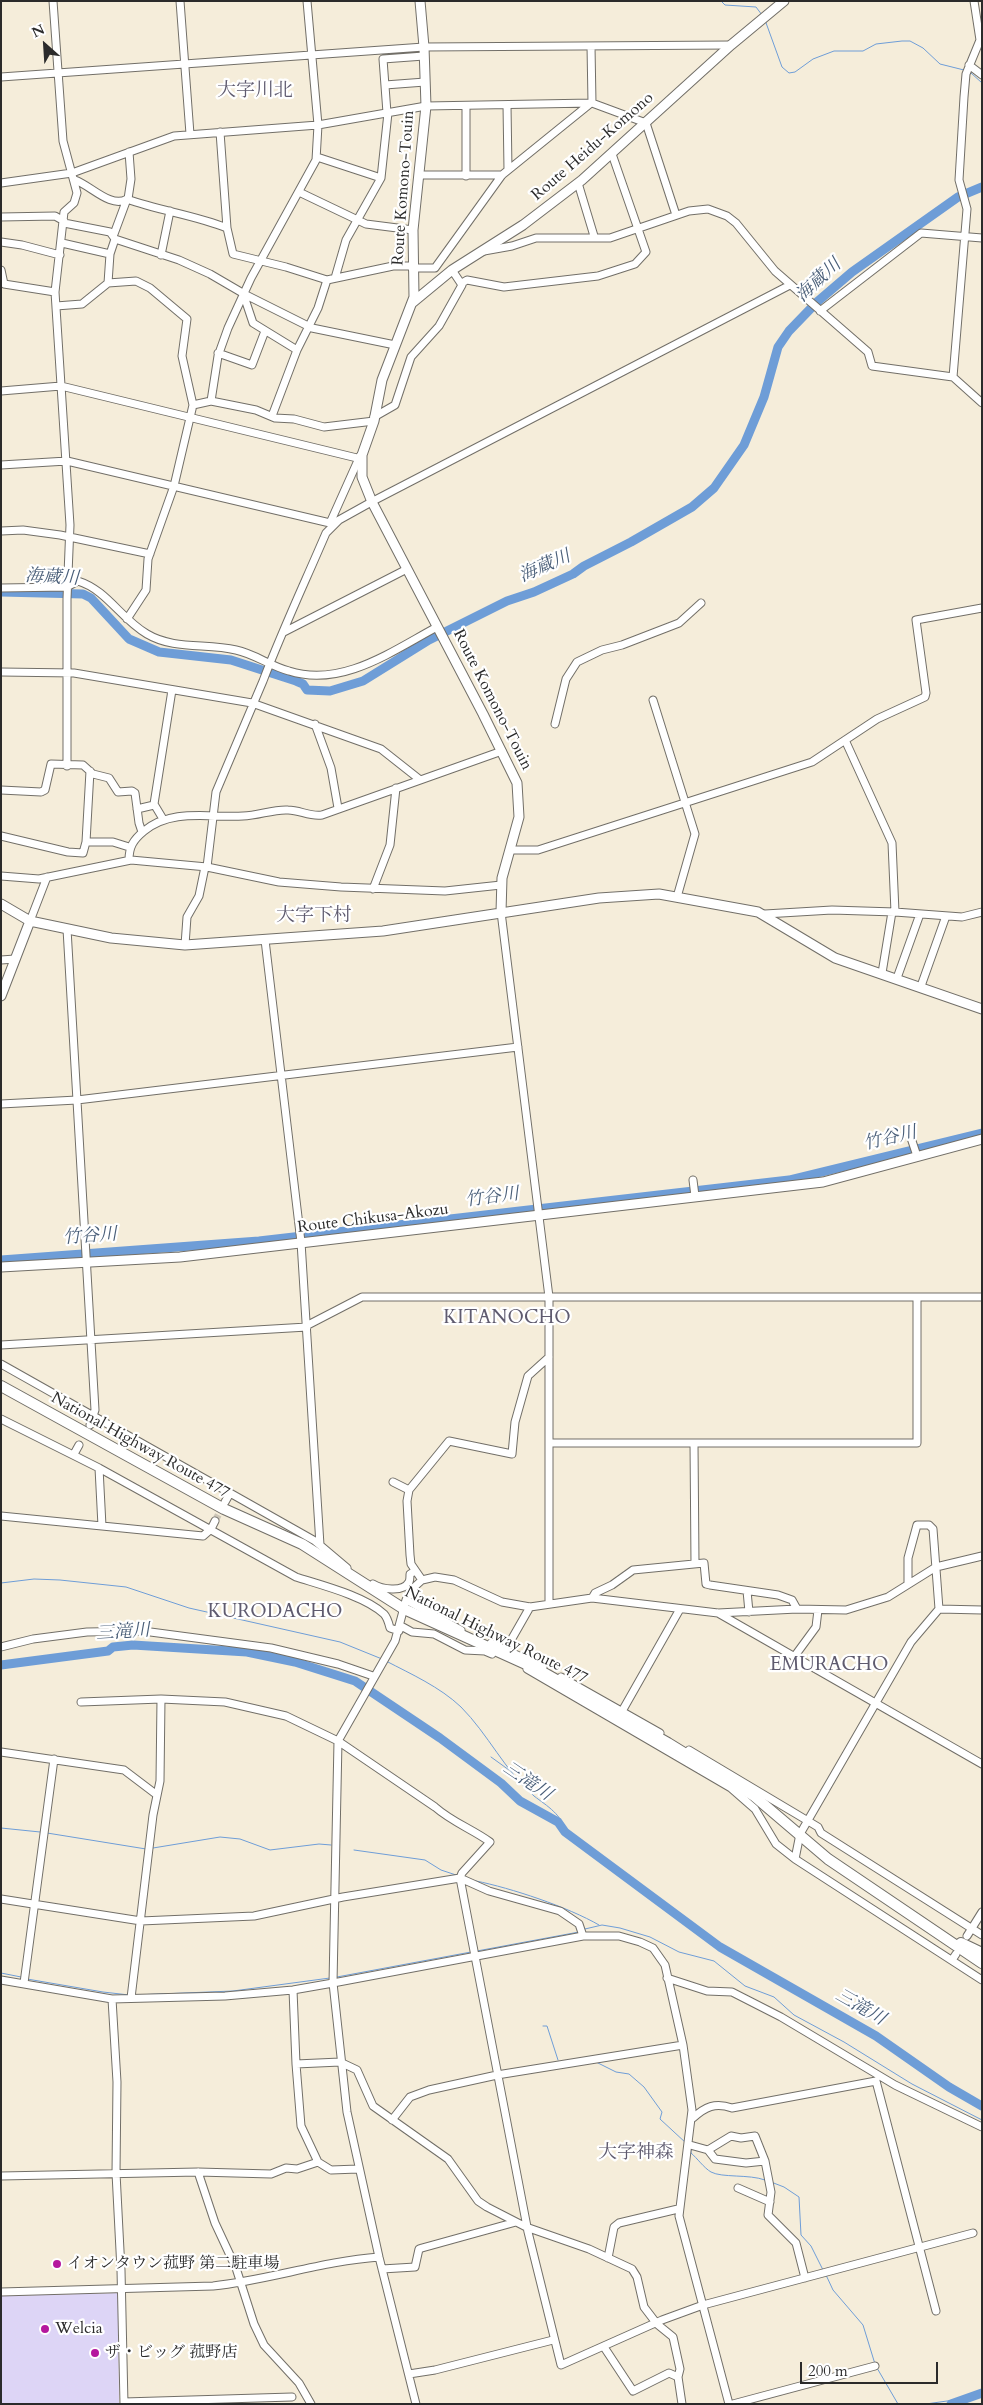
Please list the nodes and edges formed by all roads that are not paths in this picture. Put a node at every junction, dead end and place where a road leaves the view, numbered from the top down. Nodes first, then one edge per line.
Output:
1 (53, 1) edge
2 (180, 1) edge
3 (307, 1) edge
4 (420, 1) edge
5 (784, 1) edge
6 (974, 1) edge
7 (731, 45) junction
8 (591, 46) junction
9 (424, 52) junction
10 (311, 56) junction
11 (184, 66) junction
12 (968, 69) junction
13 (58, 73) junction
14 (982, 75) edge
15 (1, 77) edge
16 (425, 82) junction
17 (385, 85) junction
18 (592, 103) junction
19 (507, 105) junction
20 (426, 106) junction
21 (466, 106) junction
22 (388, 113) junction
23 (646, 123) junction
24 (318, 125) junction
25 (220, 132) junction
26 (190, 134) junction
27 (129, 152) junction
28 (612, 154) junction
29 (317, 157) junction
30 (72, 172) junction
31 (505, 172) junction
32 (420, 175) junction
33 (466, 176) junction
34 (381, 178) junction
35 (75, 180) junction
36 (1, 183) edge
37 (578, 183) junction
38 (299, 192) junction
39 (128, 199) junction
40 (170, 211) junction
41 (676, 216) junction
42 (1, 217) edge
43 (357, 221) junction
44 (64, 222) junction
45 (227, 228) junction
46 (636, 229) junction
47 (413, 230) junction
48 (594, 236) junction
49 (114, 237) junction
50 (965, 237) junction
51 (982, 238) edge
52 (1, 242) edge
53 (62, 243) junction
54 (481, 251) junction
55 (110, 254) junction
56 (60, 255) junction
57 (161, 255) junction
58 (261, 261) junction
59 (412, 267) junction
60 (1, 270) edge
61 (452, 270) junction
62 (331, 279) junction
63 (108, 283) junction
64 (462, 283) junction
65 (790, 285) junction
66 (55, 292) junction
67 (245, 294) junction
68 (412, 303) junction
69 (56, 306) junction
70 (818, 309) junction
71 (310, 327) junction
72 (265, 331) junction
73 (395, 345) junction
74 (297, 350) junction
75 (218, 353) junction
76 (953, 377) junction
77 (61, 386) junction
78 (1, 390) edge
79 (211, 401) junction
80 (982, 403) edge
81 (193, 405) junction
82 (272, 416) junction
83 (190, 417) junction
84 (374, 419) junction
85 (360, 457) junction
86 (67, 461) junction
87 (1, 465) edge
88 (174, 486) junction
89 (372, 502) junction
90 (331, 524) junction
91 (1, 531) edge
92 (69, 538) junction
93 (150, 554) junction
94 (407, 569) junction
95 (67, 587) junction
96 (1, 588) edge
97 (701, 603) dead end
98 (982, 608) edge
99 (127, 619) junction
100 (438, 629) junction
101 (284, 632) junction
102 (268, 665) junction
103 (1, 672) edge
104 (67, 673) junction
105 (172, 690) junction
106 (653, 700) dead end
107 (252, 703) junction
108 (315, 724) junction
109 (555, 724) dead end
110 (845, 740) junction
111 (502, 751) junction
112 (67, 766) junction
113 (90, 771) junction
114 (419, 779) junction
115 (396, 788) junction
116 (1, 790) edge
117 (686, 802) junction
118 (154, 805) junction
119 (338, 808) junction
120 (137, 809) junction
121 (212, 815) junction
122 (163, 819) junction
123 (142, 832) junction
124 (1, 836) edge
125 (86, 842) junction
126 (130, 847) junction
127 (510, 850) junction
128 (129, 860) junction
129 (206, 867) junction
130 (1, 876) edge
131 (47, 877) junction
132 (501, 885) junction
133 (373, 888) junction
134 (678, 897) junction
135 (1, 904) edge
136 (502, 912) junction
137 (893, 912) junction
138 (982, 912) edge
139 (765, 914) junction
140 (920, 914) junction
141 (946, 916) junction
142 (30, 921) junction
143 (67, 929) junction
144 (265, 940) junction
145 (184, 945) junction
146 (1, 960) edge
147 (15, 960) junction
148 (882, 974) junction
149 (897, 978) junction
150 (921, 986) junction
151 (1, 996) edge
152 (982, 1009) edge
153 (518, 1047) junction
154 (281, 1076) junction
155 (77, 1100) junction
156 (1, 1104) edge
157 (911, 1138) dead end
158 (982, 1139) edge
159 (917, 1156) junction
160 (693, 1181) dead end
161 (695, 1195) junction
162 (538, 1213) junction
163 (301, 1242) junction
164 (86, 1262) junction
165 (1, 1267) edge
166 (549, 1297) junction
167 (917, 1297) junction
168 (982, 1297) edge
169 (306, 1326) junction
170 (91, 1340) junction
171 (1, 1345) edge
172 (549, 1357) junction
173 (1, 1364) edge
174 (1, 1382) edge
175 (1, 1386) edge
176 (1, 1394) edge
177 (94, 1416) junction
178 (56, 1417) junction
179 (1, 1419) edge
180 (90, 1425) dead end
181 (549, 1442) junction
182 (694, 1443) junction
183 (79, 1445) dead end
184 (74, 1454) junction
185 (99, 1468) junction
186 (392, 1482) dead end
187 (409, 1490) junction
188 (230, 1493) junction
189 (225, 1502) tunnel mouth
190 (1, 1516) edge
191 (215, 1521) tunnel mouth
192 (102, 1526) junction
193 (211, 1529) junction
194 (320, 1546) junction
195 (982, 1556) edge
196 (695, 1564) junction
197 (936, 1567) junction
198 (415, 1571) junction
199 (422, 1580) junction
200 (908, 1584) junction
201 (748, 1591) junction
202 (592, 1598) junction
203 (549, 1604) junction
204 (405, 1605) junction
205 (530, 1607) junction
206 (680, 1609) junction
207 (797, 1609) junction
208 (939, 1609) junction
209 (818, 1610) junction
210 (982, 1610) edge
211 (749, 1612) junction
212 (718, 1613) junction
213 (400, 1629) junction
214 (1, 1647) edge
215 (506, 1649) junction
216 (794, 1657) junction
217 (373, 1677) junction
218 (161, 1698) junction
219 (81, 1702) dead end
220 (876, 1704) junction
221 (621, 1713) junction
222 (338, 1741) junction
223 (1, 1752) edge
224 (54, 1759) junction
225 (982, 1764) edge
226 (157, 1796) junction
227 (808, 1821) junction
228 (800, 1834) junction
229 (795, 1859) junction
230 (460, 1877) junction
231 (334, 1898) junction
232 (1, 1899) edge
233 (890, 1903) junction
234 (35, 1905) junction
235 (982, 1912) edge
236 (141, 1921) junction
237 (922, 1924) junction
238 (972, 1930) junction
239 (582, 1932) junction
240 (982, 1935) edge
241 (967, 1936) dead end
242 (474, 1953) junction
243 (982, 1953) edge
244 (982, 1963) edge
245 (982, 1968) edge
246 (667, 1978) junction
247 (1, 1980) edge
248 (24, 1980) junction
249 (333, 1980) junction
250 (982, 1980) edge
251 (293, 1990) junction
252 (131, 1996) junction
253 (112, 1999) junction
254 (683, 2044) junction
255 (340, 2062) junction
256 (296, 2064) junction
257 (497, 2075) junction
258 (692, 2118) junction
259 (392, 2120) junction
260 (982, 2127) edge
261 (690, 2145) junction
262 (708, 2150) junction
263 (765, 2161) junction
264 (318, 2162) junction
265 (358, 2169) junction
266 (198, 2172) junction
267 (116, 2174) junction
268 (1, 2176) edge
269 (742, 2188) dead end
270 (770, 2202) junction
271 (678, 2209) junction
272 (516, 2222) junction
273 (526, 2227) junction
274 (973, 2233) dead end
275 (920, 2247) junction
276 (379, 2256) junction
277 (608, 2258) junction
278 (382, 2269) junction
279 (804, 2278) junction
280 (242, 2283) junction
281 (121, 2290) junction
282 (1, 2292) edge
283 (703, 2305) junction
284 (936, 2311) dead end
285 (657, 2324) junction
286 (553, 2340) junction
287 (604, 2347) junction
288 (874, 2366) dead end
289 (409, 2374) junction
290 (678, 2377) junction
291 (292, 2397) dead end
292 (124, 2403) edge
293 (311, 2404) edge
294 (416, 2404) edge
295 (682, 2404) edge
296 (729, 2404) edge
297 (733, 2404) edge

1 - 13 street
2 - 11 street
3 - 10 street
4 - 9 main road, Route Komono-Touin
5 - 7 main road, Route Heidu-Komono
6 - 12 street
7 - 8 street
7 - 23 main road, Route Heidu-Komono
8 - 9 street
8 - 18 street
9 - 10 street
9 - 16 main road, Route Komono-Touin
9 - 17 street
10 - 11 street
10 - 24 street
11 - 13 street
11 - 26 street
12 - 14 street
12 - 50 street
13 - 15 street
13 - 30 street
16 - 17 street
16 - 20 main road, Route Komono-Touin
17 - 22 street
18 - 19 street
18 - 23 street
18 - 31 street
19 - 21 street
19 - 31 street
20 - 21 street
20 - 22 street
20 - 32 main road, Route Komono-Touin
21 - 33 street
22 - 24 street
22 - 34 street
23 - 28 main road, Route Heidu-Komono
23 - 41 street
24 - 25 street
24 - 29 street
25 - 26 street
25 - 45 street
26 - 27 street
27 - 30 street
27 - 39 street
28 - 37 main road, Route Heidu-Komono
28 - 46 street
29 - 34 street
29 - 38 street
30 - 35 street
30 - 36 street
31 - 33 street
31 - 59 street
32 - 33 street
32 - 47 main road, Route Komono-Touin
34 - 43 street
35 - 39 street
35 - 44 street
37 - 48 street
37 - 54 main road, Route Heidu-Komono
38 - 43 street
38 - 58 street
39 - 40 street
39 - 49 street
40 - 45 street
40 - 57 street
41 - 46 street
41 - 65 street
42 - 44 street
43 - 47 street
43 - 62 street
44 - 49 street
44 - 53 street
45 - 58 street
46 - 48 street
46 - 64 street
47 - 59 main road, Route Komono-Touin
48 - 54 street
49 - 55 street
49 - 57 street
50 - 51 street
50 - 70 street
50 - 76 street
52 - 56 street
53 - 55 street
53 - 56 street
54 - 61 main road, Route Heidu-Komono
55 - 63 street
56 - 66 street
57 - 67 street
58 - 62 street
58 - 67 street
59 - 62 street
59 - 68 main road, Route Komono-Touin
60 - 66 street
61 - 64 street
61 - 68 main road, Route Heidu-Komono
62 - 71 street
63 - 69 street
63 - 81 street
64 - 84 street
65 - 70 street
65 - 89 street
66 - 69 street
67 - 71 street
67 - 72 street
67 - 75 street
68 - 73 main road, Route Komono-Touin
69 - 77 street
70 - 76 street
71 - 73 street
71 - 74 street
72 - 74 street
72 - 75 street
73 - 84 main road, Route Komono-Touin
74 - 82 street
75 - 79 street
76 - 80 street
77 - 78 street
77 - 83 street
77 - 86 street
79 - 81 street
79 - 82 street
81 - 83 street
82 - 84 street
83 - 85 street
83 - 88 street
84 - 85 main road, Route Komono-Touin
85 - 89 main road, Route Komono-Touin
85 - 90 street
86 - 87 street
86 - 88 street
86 - 92 street
88 - 90 street
88 - 93 street
89 - 90 street
89 - 94 main road, Route Komono-Touin
90 - 101 street
91 - 92 street
92 - 93 street
92 - 95 street
93 - 99 street
94 - 100 main road, Route Komono-Touin
94 - 101 street
95 - 96 street
95 - 99 street
95 - 104 street
97 - 109 street
98 - 110 street
99 - 102 street
100 - 102 street
100 - 111 main road, Route Komono-Touin
101 - 102 street
102 - 107 street
103 - 104 street
104 - 105 street
104 - 112 street
105 - 107 street
105 - 118 street
106 - 117 street
107 - 108 street
107 - 121 street
108 - 114 street
108 - 119 street
110 - 117 street
110 - 137 street
111 - 114 street
111 - 127 main road, Route Komono-Touin
112 - 113 street
112 - 116 street
113 - 120 street
113 - 125 street
114 - 115 street
115 - 119 street
115 - 133 street
117 - 127 street
117 - 134 street
118 - 120 street
118 - 122 street
119 - 121 street
120 - 123 street
121 - 122 street
121 - 129 street
122 - 123 street
123 - 126 street
124 - 125 street
125 - 126 street
126 - 128 street
127 - 132 main road, Route Komono-Touin
128 - 129 street
128 - 131 street
129 - 133 street
129 - 145 street
130 - 131 street
131 - 142 street
132 - 133 street
132 - 136 main road, Route Komono-Touin
134 - 136 main road
134 - 139 main road
135 - 142 main road
136 - 144 main road
136 - 153 street
137 - 139 street
137 - 140 street
137 - 148 street
138 - 141 street
139 - 148 main road
140 - 141 street
140 - 149 street
141 - 150 street
142 - 143 main road
142 - 147 main road
143 - 145 main road
143 - 155 street
144 - 145 main road
144 - 154 street
146 - 147 street
147 - 151 main road
148 - 149 main road
149 - 150 main road
150 - 152 main road
153 - 154 street
153 - 162 street
154 - 155 street
154 - 163 street
155 - 156 street
155 - 164 street
157 - 159 street
158 - 159 main road, Route Chikusa-Akozu
159 - 161 main road, Route Chikusa-Akozu
160 - 161 street
161 - 162 main road, Route Chikusa-Akozu
162 - 163 main road, Route Chikusa-Akozu
162 - 166 street
163 - 164 main road, Route Chikusa-Akozu
163 - 169 street
164 - 165 main road, Route Chikusa-Akozu
164 - 170 street
166 - 167 street
166 - 169 street
166 - 172 street
167 - 168 street
167 - 182 street
169 - 170 street
169 - 194 street
170 - 171 street
170 - 177 street
172 - 181 street
172 - 187 street
173 - 177 street
174 - 178 highway
175 - 178 highway, National Highway Route 477
176 - 178 highway
177 - 180 street
177 - 188 street
178 - 204 highway, National Highway Route 477
179 - 184 street
181 - 182 street
181 - 203 street
182 - 196 street
183 - 184 street
184 - 185 street
185 - 192 street
185 - 193 street
186 - 187 street
187 - 198 street
188 - 189 street
188 - 194 street
190 - 192 street
191 - 193 street
192 - 193 street
193 - 213 street
194 - 198 street
195 - 197 street
196 - 201 street
196 - 202 street
197 - 200 street
197 - 200 street
197 - 208 street
198 - 199 street
199 - 204 street
199 - 205 street
200 - 209 street
201 - 207 street
201 - 211 street
202 - 203 street
202 - 206 street
203 - 205 street
204 - 213 street
204 - 215 street
204 - 221 highway, National Highway Route 477
205 - 215 street
206 - 212 street
206 - 221 street
207 - 209 street
207 - 211 street
208 - 210 street
208 - 220 street
209 - 216 street
211 - 212 street
212 - 216 street
213 - 217 street
213 - 229 street
214 - 217 street
215 - 221 street
216 - 220 street
217 - 222 street
218 - 219 street
218 - 222 street
218 - 226 street
220 - 225 street
220 - 227 street
221 - 227 street
221 - 228 highway, National Highway Route 477
222 - 230 street
222 - 231 street
223 - 224 street
224 - 226 street
224 - 234 street
226 - 236 street
227 - 228 street
227 - 238 street
228 - 229 street
228 - 233 highway, National Highway Route 477
229 - 250 street
230 - 231 street
230 - 239 street
230 - 242 street
231 - 236 street
231 - 249 street
232 - 234 street
233 - 237 highway, National Highway Route 477
233 - 243 highway
234 - 236 street
234 - 248 street
235 - 238 street
236 - 252 street
237 - 244 highway, National Highway Route 477
237 - 245 highway
238 - 240 street
238 - 241 street
239 - 242 street
239 - 246 street
242 - 249 street
242 - 257 street
246 - 254 street
246 - 260 street
247 - 248 street
248 - 253 street
249 - 251 street
249 - 255 street
251 - 252 street
251 - 256 street
252 - 253 street
253 - 267 street
254 - 257 street
254 - 258 street
255 - 256 street
255 - 259 street
255 - 265 street
256 - 264 street
257 - 259 street
257 - 273 street
258 - 261 street
258 - 275 street
259 - 272 street
261 - 262 street
261 - 271 street
262 - 263 street
262 - 263 street
263 - 270 street
264 - 265 street
264 - 266 street
265 - 276 street
266 - 267 street
266 - 280 street
267 - 268 street
267 - 281 street
269 - 270 street
270 - 279 street
271 - 277 street
271 - 283 street
272 - 273 street
272 - 278 street
273 - 277 street
273 - 286 street
274 - 275 street
275 - 279 street
275 - 284 street
276 - 278 street
276 - 280 street
277 - 285 street
278 - 289 street
279 - 283 street
280 - 281 street
280 - 293 street
281 - 282 street
281 - 292 street
283 - 285 street
283 - 296 street
285 - 287 street
285 - 290 street
286 - 287 street
286 - 289 street
287 - 290 street
288 - 297 street
289 - 294 street
290 - 295 street
291 - 292 street

